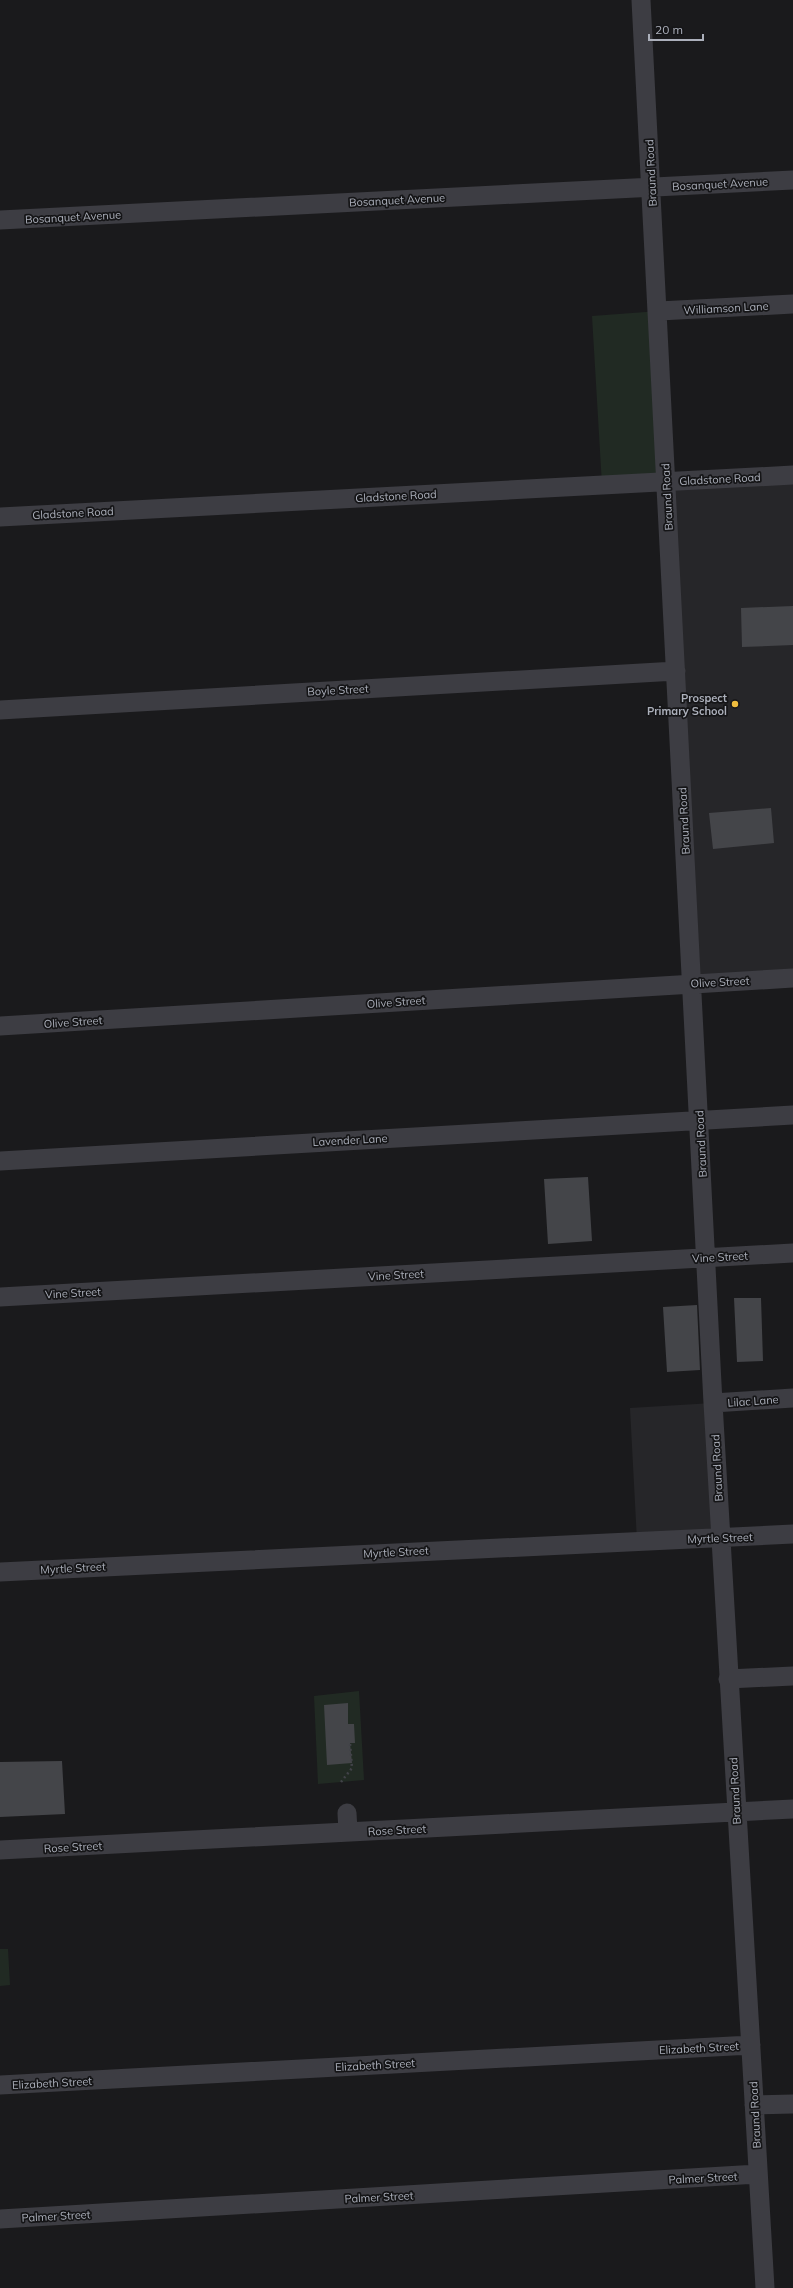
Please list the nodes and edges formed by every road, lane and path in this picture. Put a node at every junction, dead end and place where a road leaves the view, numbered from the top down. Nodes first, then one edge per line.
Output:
1 (641, 0) edge
2 (793, 180) edge
3 (652, 188) junction
4 (0, 220) edge
5 (793, 304) edge
6 (659, 311) junction
7 (793, 475) edge
8 (666, 482) junction
9 (0, 517) edge
10 (676, 671) junction
11 (0, 710) edge
12 (793, 978) edge
13 (692, 983) junction
14 (0, 1026) edge
15 (793, 1115) edge
16 (700, 1120) junction
17 (0, 1161) edge
18 (793, 1253) edge
19 (706, 1258) junction
20 (0, 1297) edge
21 (793, 1398) edge
22 (713, 1403) junction
23 (793, 1534) edge
24 (721, 1539) junction
25 (0, 1572) edge
26 (793, 1676) edge
27 (728, 1679) junction
28 (350, 1743) dead end
29 (341, 1782) dead end
30 (793, 1809) edge
31 (736, 1812) junction
32 (347, 1813) dead end
33 (348, 1832) junction
34 (0, 1850) edge
35 (751, 2045) junction
36 (0, 2085) edge
37 (793, 2104) edge
38 (754, 2106) junction
39 (758, 2174) junction
40 (0, 2219) edge
41 (765, 2288) edge

1 - 3 street, Braund Road
2 - 3 street, Bosanquet Avenue
3 - 4 street, Bosanquet Avenue
3 - 6 street, Braund Road
5 - 6 street, Williamson Lane
6 - 8 street, Braund Road
7 - 8 street, Gladstone Road
8 - 9 street, Gladstone Road
8 - 10 street, Braund Road
10 - 11 street, Boyle Street
10 - 13 street, Braund Road
12 - 13 street, Olive Street
13 - 14 street, Olive Street
13 - 16 street, Braund Road
15 - 16 street, Lavender Lane
16 - 17 street, Lavender Lane
16 - 19 street, Braund Road
18 - 19 street, Vine Street
19 - 20 street, Vine Street
19 - 22 street, Braund Road
21 - 22 street, Lilac Lane
22 - 24 street, Braund Road
23 - 24 street, Myrtle Street
24 - 25 street, Myrtle Street
24 - 27 street, Braund Road
26 - 27 street
27 - 31 street, Braund Road
28 - 29 path
30 - 31 street, Rose Street
31 - 33 street, Rose Street
31 - 35 street, Braund Road
32 - 33 street
33 - 34 street, Rose Street
35 - 36 street, Elizabeth Street
35 - 38 street, Braund Road
37 - 38 street
38 - 39 street, Braund Road
39 - 40 street, Palmer Street
39 - 41 street, Braund Road

